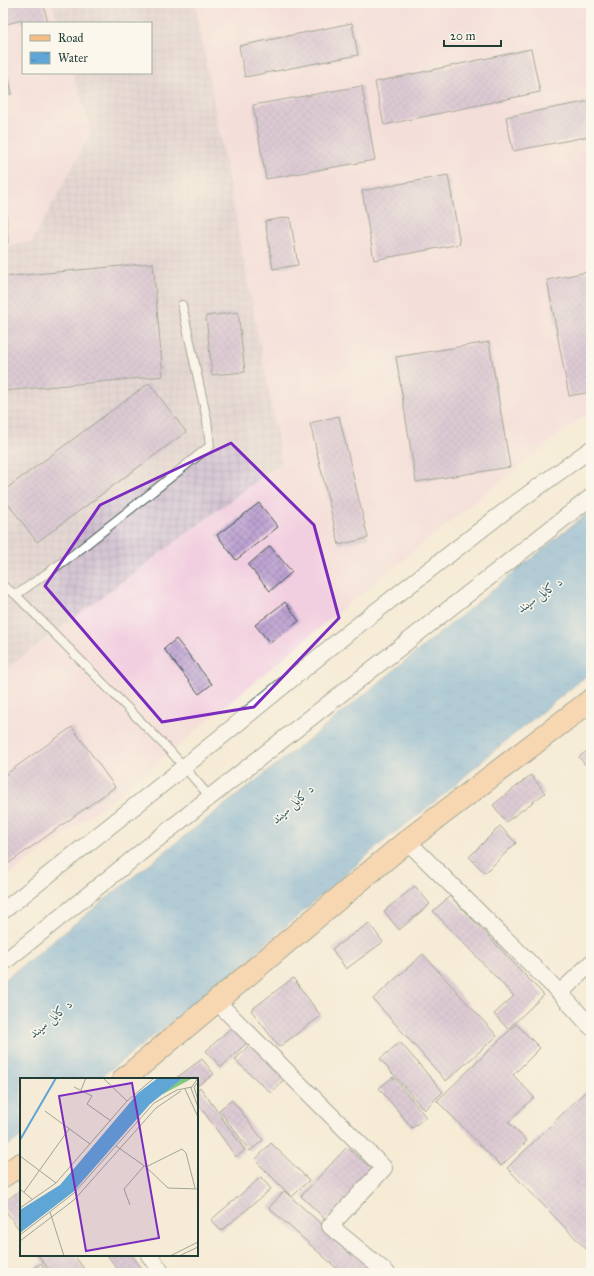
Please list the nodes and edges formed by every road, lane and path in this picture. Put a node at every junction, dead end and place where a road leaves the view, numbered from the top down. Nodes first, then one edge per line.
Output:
1 (182, 305) dead end
2 (591, 449) edge
3 (591, 497) edge
4 (3, 587) edge
5 (16, 596) junction
6 (591, 700) edge
7 (184, 767) junction
8 (210, 797) junction
9 (407, 841) junction
10 (3, 911) edge
11 (591, 962) edge
12 (3, 963) edge
13 (560, 993) junction
14 (216, 1001) junction
15 (591, 1027) edge
16 (125, 1078) edge
17 (20, 1165) edge
18 (3, 1176) edge
19 (150, 1256) edge
20 (162, 1273) edge
21 (387, 1273) edge

1 - 5 lane
2 - 7 street
3 - 8 street
4 - 5 lane
5 - 7 lane
6 - 9 main road
7 - 8 lane
7 - 10 street
8 - 12 street
9 - 13 street
9 - 14 main road
11 - 13 street
13 - 15 street
14 - 16 main road
14 - 21 street
17 - 18 main road
19 - 20 street

